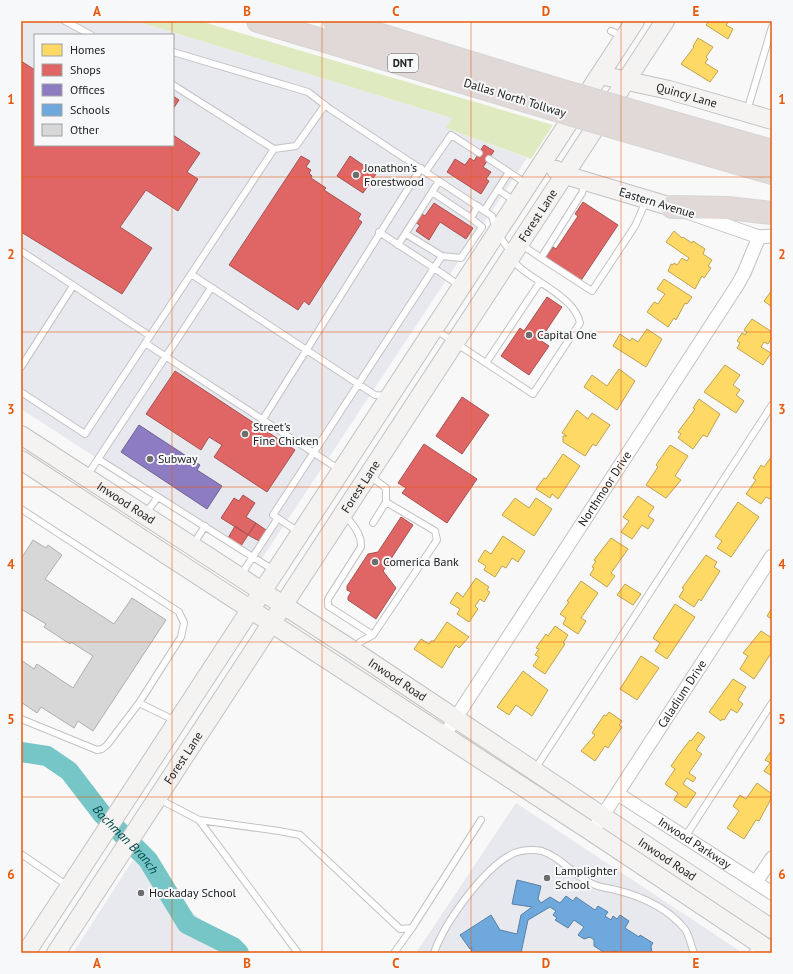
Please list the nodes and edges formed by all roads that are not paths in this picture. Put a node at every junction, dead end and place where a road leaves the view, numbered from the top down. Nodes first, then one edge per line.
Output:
1 (65, 21) edge
2 (258, 21) edge
3 (335, 21) edge
4 (635, 21) edge
5 (665, 21) edge
6 (772, 27) edge
7 (89, 34) edge
8 (653, 41) junction
9 (174, 52) edge
10 (600, 75) junction
11 (628, 81) junction
12 (174, 85) edge
13 (669, 90) junction
14 (325, 105) junction
15 (747, 113) junction
16 (772, 120) edge
17 (274, 149) junction
18 (772, 151) edge
19 (479, 153) dead end
20 (489, 159) dead end
21 (544, 162) junction
22 (423, 170) junction
23 (509, 172) junction
24 (772, 173) edge
25 (565, 175) junction
26 (439, 180) junction
27 (585, 181) junction
28 (529, 185) junction
29 (498, 190) junction
30 (432, 192) junction
31 (646, 199) junction
32 (517, 203) junction
33 (478, 206) junction
34 (672, 207) junction
35 (484, 211) junction
36 (772, 213) edge
37 (471, 218) junction
38 (379, 232) junction
39 (497, 233) junction
40 (406, 234) junction
41 (772, 236) edge
42 (759, 237) junction
43 (398, 245) junction
44 (517, 250) junction
45 (21, 251) edge
46 (442, 256) junction
47 (541, 258) junction
48 (434, 268) junction
49 (191, 274) junction
50 (540, 282) junction
51 (73, 286) junction
52 (462, 287) junction
53 (211, 288) junction
54 (435, 329) junction
55 (150, 336) junction
56 (145, 343) junction
57 (455, 344) junction
58 (306, 350) junction
59 (166, 356) junction
60 (486, 363) junction
61 (21, 367) edge
62 (359, 384) junction
63 (21, 392) edge
64 (390, 397) junction
65 (772, 405) edge
66 (411, 411) junction
67 (263, 420) junction
68 (21, 435) edge
69 (359, 444) junction
70 (314, 453) junction
71 (98, 459) junction
72 (21, 460) edge
73 (341, 471) junction
74 (369, 475) junction
75 (87, 477) junction
76 (158, 497) junction
77 (386, 502) junction
78 (21, 509) edge
79 (344, 513) junction
80 (145, 515) junction
81 (278, 518) junction
82 (373, 523) dead end
83 (205, 526) junction
84 (301, 533) junction
85 (133, 534) junction
86 (192, 546) junction
87 (772, 556) edge
88 (253, 557) junction
89 (276, 571) junction
90 (239, 577) junction
91 (262, 592) junction
92 (283, 605) junction
93 (251, 611) junction
94 (271, 624) junction
95 (373, 635) junction
96 (354, 651) junction
97 (139, 703) junction
98 (772, 703) edge
99 (455, 718) junction
100 (21, 719) edge
101 (177, 722) junction
102 (444, 736) junction
103 (534, 771) junction
104 (618, 794) junction
105 (158, 798) junction
106 (603, 816) junction
107 (199, 820) junction
108 (482, 820) dead end
109 (592, 832) junction
110 (685, 837) junction
111 (21, 854) edge
112 (772, 858) edge
113 (756, 882) junction
114 (69, 887) junction
115 (772, 893) edge
116 (412, 928) junction
117 (771, 928) edge
118 (761, 949) edge
119 (26, 953) edge
120 (56, 953) edge
121 (298, 953) edge
122 (394, 953) edge
123 (434, 953) edge
124 (694, 953) edge

1 - 7 lane
2 - 24 highway, Dallas North Tollway / DNT, bridge
3 - 18 highway, Dallas North Tollway / DNT, bridge
4 - 10 main road
5 - 8 main road, Forest Lane
6 - 15 lane
8 - 11 main road, Forest Lane
8 - 13 main road
9 - 14 lane
10 - 11 main road, Quincy Lane
10 - 21 main road
11 - 13 main road, Quincy Lane
11 - 25 main road, Forest Lane
12 - 17 lane
13 - 15 main road, Quincy Lane
14 - 17 lane
14 - 22 lane
15 - 16 main road, Quincy Lane
17 - 49 lane
19 - 22 lane
20 - 23 lane
21 - 25 main road, Eastern Avenue
21 - 28 main road
22 - 26 lane
22 - 38 lane
23 - 28 lane
23 - 29 lane
25 - 27 main road, Eastern Avenue
25 - 44 main road, Forest Lane
26 - 30 lane
26 - 33 lane
27 - 31 main road, Eastern Avenue
27 - 47 lane
28 - 32 main road
29 - 32 lane
29 - 35 lane
30 - 37 lane
30 - 40 lane
31 - 34 main road, Eastern Avenue
31 - 47 lane
32 - 39 main road
33 - 35 lane
33 - 37 lane
34 - 36 highway
34 - 42 street, Eastern Avenue
35 - 39 lane
37 - 46 lane
38 - 43 lane
38 - 58 lane
39 - 44 lane
39 - 52 main road
40 - 43 lane
40 - 46 lane
41 - 42 street, Eastern Avenue
42 - 99 street, Northmoor Drive
43 - 48 lane
44 - 47 lane
44 - 50 lane
44 - 57 main road, Forest Lane
45 - 51 lane
46 - 48 lane
48 - 52 lane
48 - 62 lane
49 - 53 lane
49 - 55 lane
50 - 60 lane
50 - 60 lane
51 - 55 lane
51 - 61 lane
52 - 54 main road
53 - 58 lane
53 - 59 lane
54 - 57 lane
54 - 64 main road
55 - 56 lane
56 - 59 lane
56 - 63 lane
57 - 60 lane
57 - 66 main road, Forest Lane
58 - 62 lane
58 - 67 lane
59 - 67 lane
59 - 71 lane
62 - 64 lane
62 - 70 lane
64 - 66 main road
64 - 69 main road
65 - 103 lane
66 - 74 main road, Forest Lane
67 - 70 lane
68 - 75 main road, Inwood Road
69 - 73 main road
69 - 79 main road
70 - 73 lane
70 - 81 lane
71 - 75 lane
71 - 76 lane
72 - 85 main road, Inwood Road
73 - 84 main road
74 - 77 lane
74 - 79 main road, Forest Lane
75 - 80 main road, Inwood Road
76 - 80 lane
76 - 83 lane
77 - 82 lane
77 - 95 lane
78 - 97 lane
79 - 92 main road, Forest Lane
79 - 95 lane
80 - 85 main road
80 - 86 main road, Inwood Road
81 - 84 lane
81 - 88 lane
83 - 86 lane
83 - 88 lane
84 - 89 main road
85 - 93 main road, Inwood Road
86 - 90 main road, Inwood Road
87 - 104 street, Caladium Drive
88 - 89 lane
88 - 90 lane
89 - 91 main road
90 - 91 main road, Inwood Road
91 - 92 main road, Inwood Road
91 - 93 main road
92 - 94 main road, Forest Lane
92 - 96 main road, Inwood Road
93 - 94 main road, Inwood Road
93 - 101 main road
94 - 102 main road, Inwood Road
94 - 105 main road, Forest Lane
95 - 96 lane
96 - 99 main road, Inwood Road
97 - 100 lane
97 - 101 lane
98 - 110 lane
99 - 102 street, Northmoor Drive
99 - 103 main road, Inwood Road
101 - 114 main road
102 - 109 main road, Inwood Road
103 - 106 main road, Inwood Road
104 - 106 street, Caladium Drive
104 - 110 street, Inwood Parkway
105 - 107 lane
105 - 120 main road, Forest Lane
106 - 109 street, Caladium Drive
106 - 117 main road, Inwood Road
107 - 116 lane
107 - 121 lane
108 - 116 lane
109 - 118 main road, Inwood Road
110 - 113 street, Inwood Parkway
111 - 114 lane
112 - 113 street
113 - 115 street, Inwood Parkway
114 - 119 main road
116 - 122 lane
117 - 118 main road
123 - 124 lane

